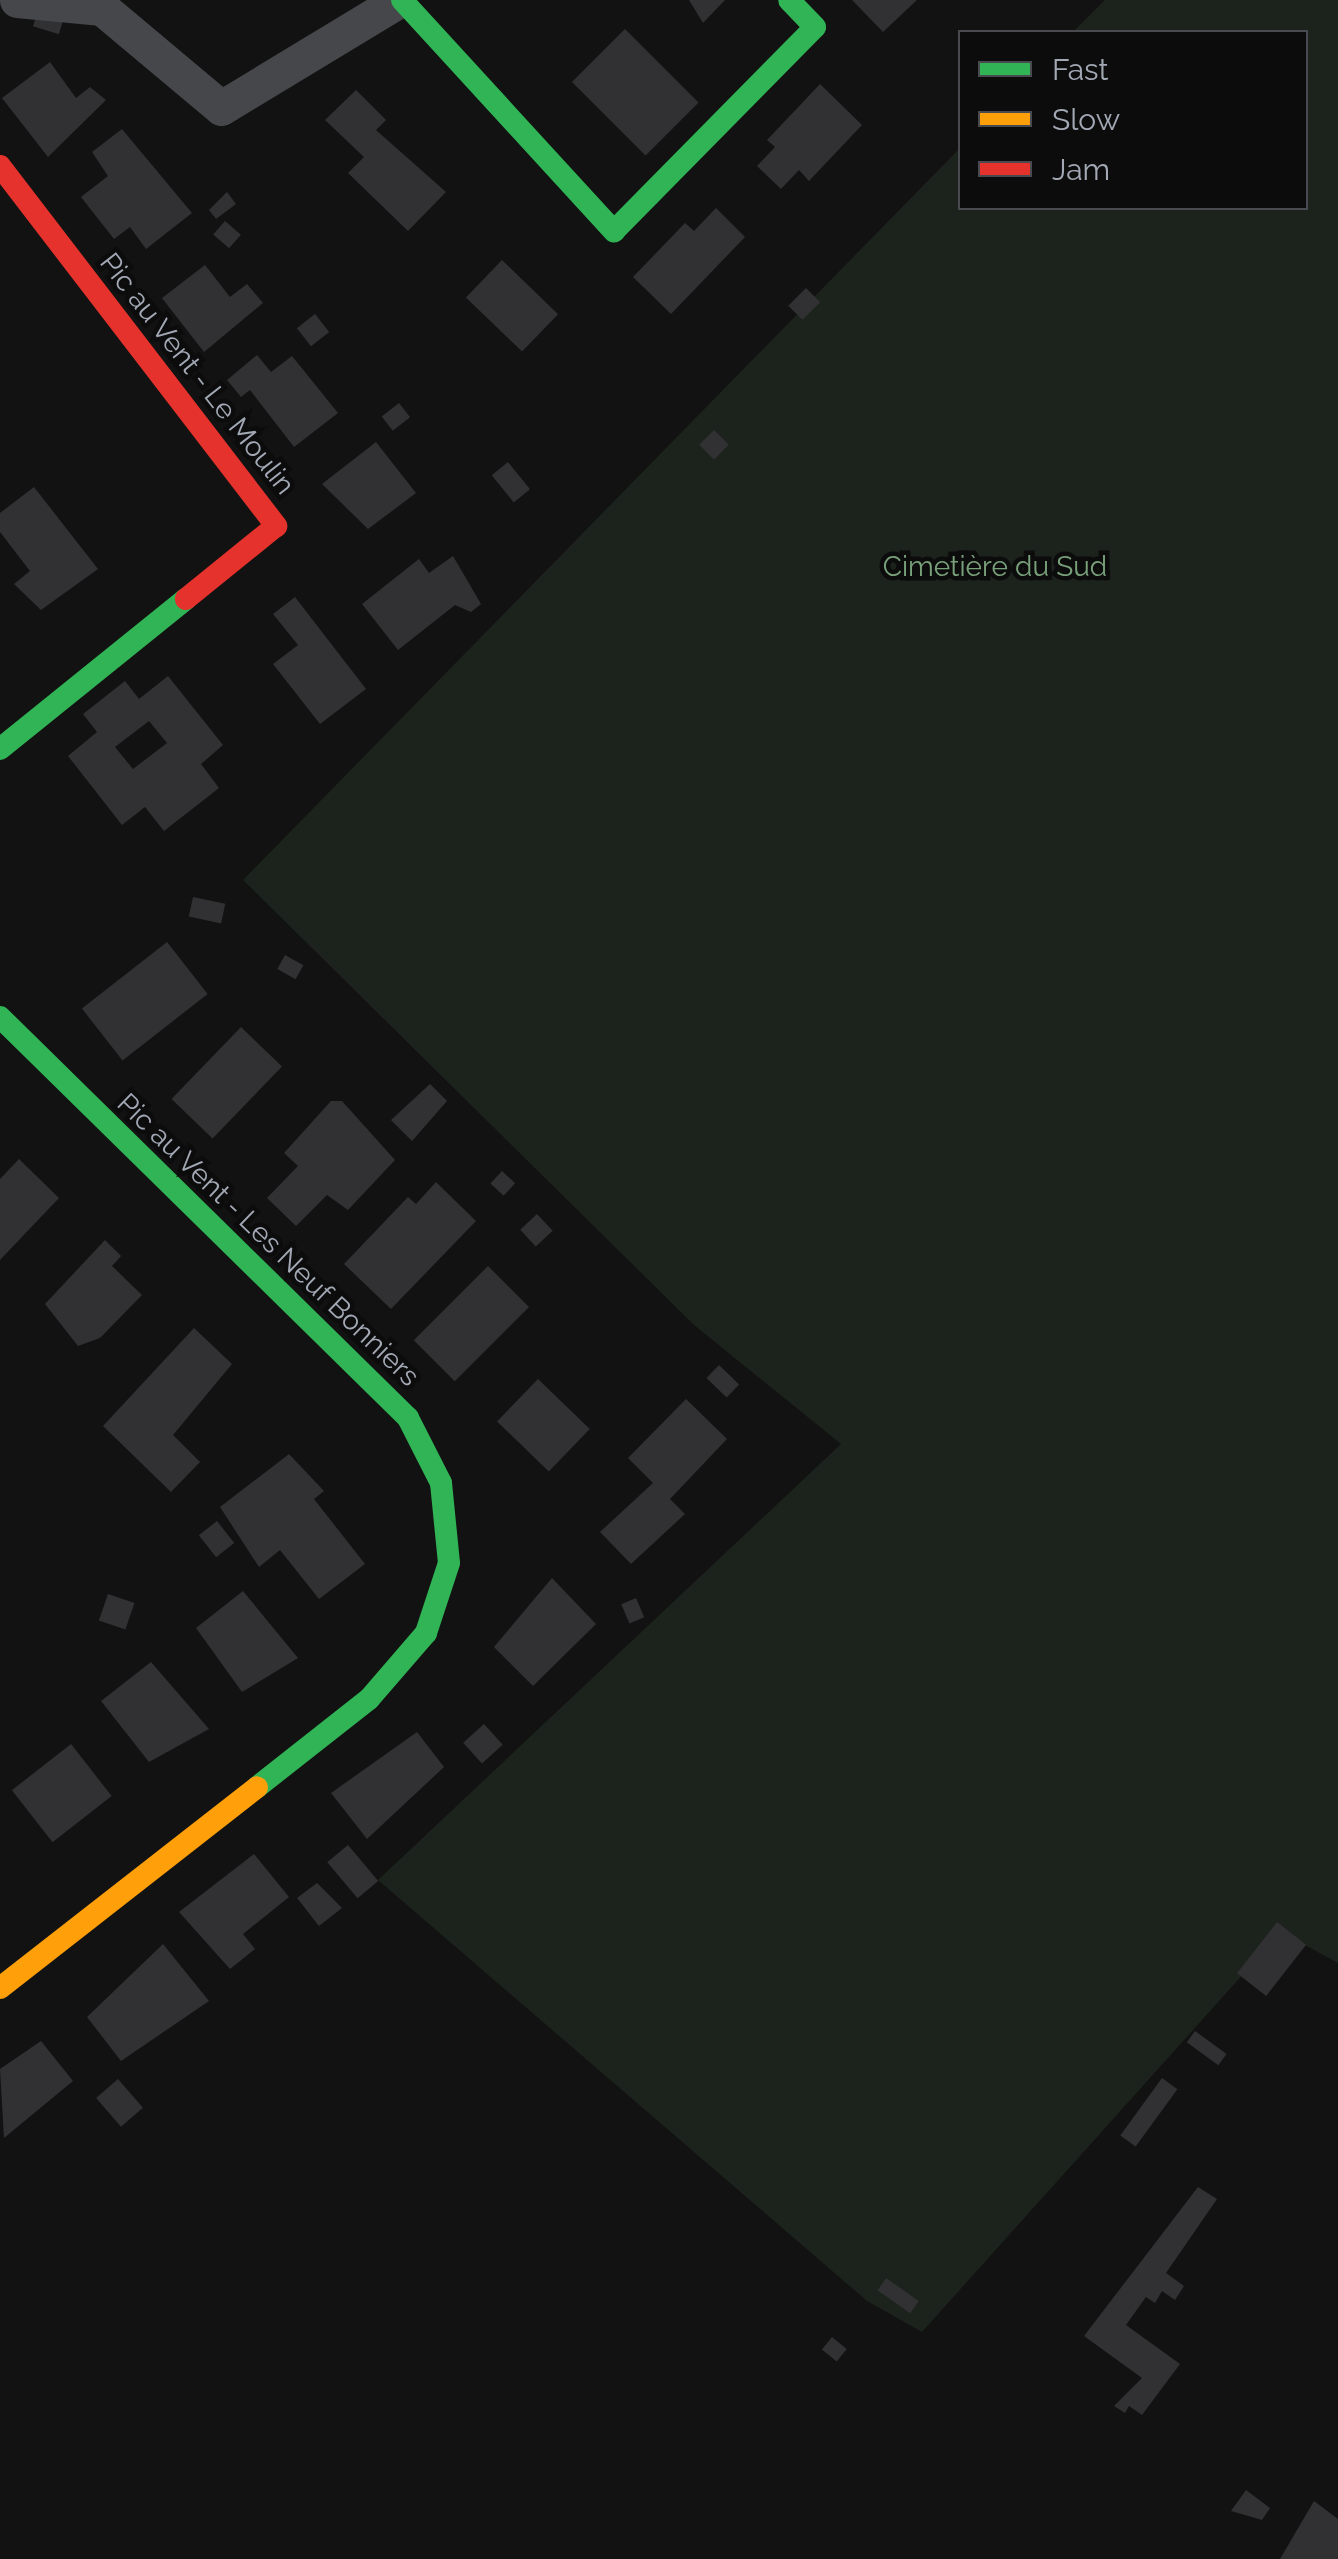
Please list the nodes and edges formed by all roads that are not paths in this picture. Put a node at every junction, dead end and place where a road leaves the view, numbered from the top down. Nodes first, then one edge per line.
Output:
1 (17, 0) edge
2 (400, 0) edge
3 (790, 0) edge
4 (0, 18) edge
5 (0, 166) edge
6 (0, 749) edge
7 (0, 1016) edge
8 (0, 1988) edge

1 - 2 street
1 - 4 street
2 - 3 street
5 - 6 street, Pic au Vent - Le Moulin
7 - 8 street, Pic au Vent - Les Neuf Bonniers

